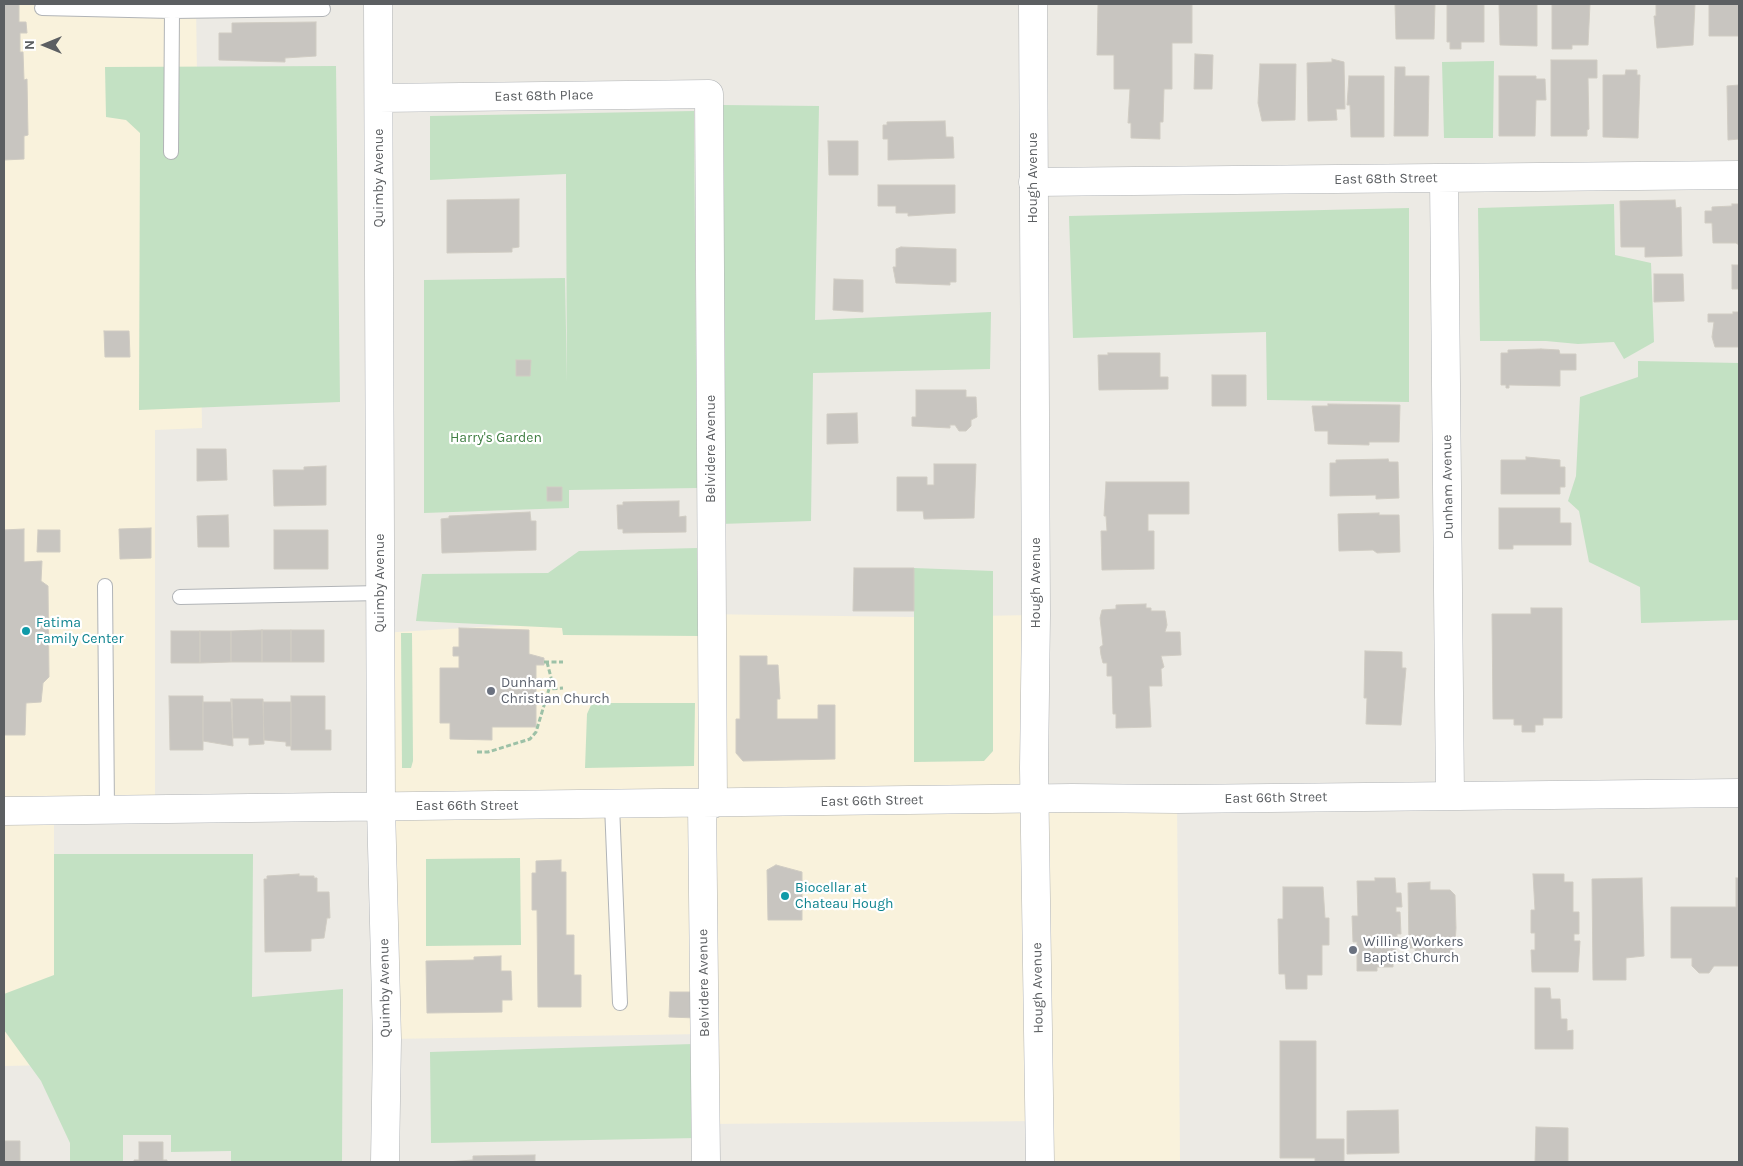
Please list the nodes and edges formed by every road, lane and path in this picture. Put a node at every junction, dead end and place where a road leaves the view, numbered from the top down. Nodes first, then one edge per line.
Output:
1 (378, 4) edge
2 (1033, 4) edge
3 (42, 8) dead end
4 (323, 9) dead end
5 (172, 10) junction
6 (709, 94) joint
7 (379, 98) junction
8 (171, 152) dead end
9 (1739, 175) edge
10 (1444, 178) junction
11 (1033, 182) junction
12 (105, 586) dead end
13 (381, 593) junction
14 (180, 597) dead end
15 (563, 662) dead end
16 (554, 688) junction
17 (563, 688) dead end
18 (477, 752) dead end
19 (1739, 793) edge
20 (1450, 796) junction
21 (1034, 799) junction
22 (708, 804) junction
23 (612, 805) junction
24 (381, 807) junction
25 (107, 810) junction
26 (4, 811) edge
27 (620, 1002) dead end
28 (385, 1162) edge
29 (706, 1162) edge
30 (1040, 1162) edge

1 - 7 street, Quimby Avenue
2 - 11 street, Hough Avenue
3 - 5 lane
4 - 5 lane
5 - 8 lane
6 - 7 street, East 68th Place
6 - 22 street, Belvidere Avenue
7 - 13 street, Quimby Avenue
9 - 10 street, East 68th Street
10 - 11 street, East 68th Street
10 - 20 street, Dunham Avenue
11 - 21 street, Hough Avenue
12 - 25 lane
13 - 14 lane
13 - 24 street, Quimby Avenue
15 - 16 path
16 - 17 path
16 - 18 path
19 - 20 street, East 66th Street
20 - 21 street, East 66th Street
21 - 22 street, East 66th Street
21 - 30 street, Hough Avenue
22 - 23 street, East 66th Street
22 - 29 street, Belvidere Avenue
23 - 24 street, East 66th Street
23 - 27 lane
24 - 25 street, East 66th Street
24 - 28 street, Quimby Avenue
25 - 26 street, East 66th Street

